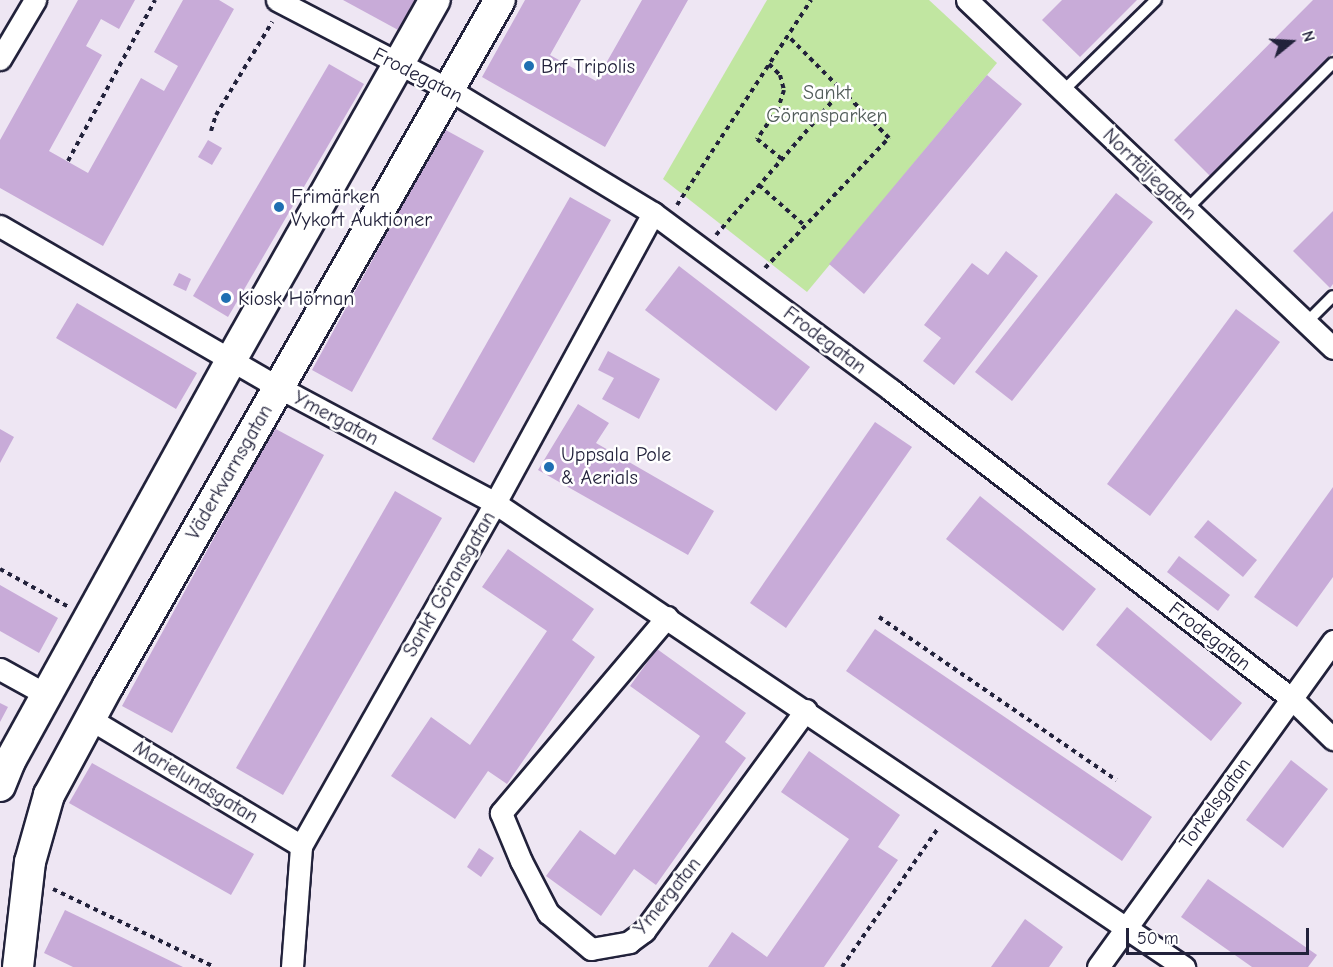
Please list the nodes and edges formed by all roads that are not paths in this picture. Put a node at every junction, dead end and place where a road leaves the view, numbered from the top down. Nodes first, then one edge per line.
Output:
1 (35, 0) edge
2 (435, 0) edge
3 (500, 0) edge
4 (967, 0) edge
5 (1156, 0) edge
6 (279, 1) edge
7 (0, 59) edge
8 (1333, 63) edge
9 (398, 66) junction
10 (450, 90) junction
11 (1063, 91) junction
12 (1187, 209) junction
13 (659, 217) junction
14 (0, 226) edge
15 (1333, 297) edge
16 (1306, 323) junction
17 (1333, 348) edge
18 (231, 360) junction
19 (278, 387) junction
20 (495, 503) junction
21 (667, 618) junction
22 (1333, 640) edge
23 (0, 669) edge
24 (47, 695) junction
25 (1291, 698) junction
26 (806, 710) junction
27 (90, 719) junction
28 (1333, 739) edge
29 (2, 774) edge
30 (301, 846) junction
31 (1126, 928) junction
32 (18, 967) edge
33 (292, 967) edge
34 (1098, 967) edge
35 (1184, 967) edge

1 - 7 street
2 - 9 main road
3 - 10 main road, Väderkvarnsgatan
4 - 11 street, Norrtäljegatan
5 - 11 lane
6 - 9 street, Frodegatan
8 - 12 lane
9 - 10 street, Frodegatan
9 - 18 main road
10 - 13 street, Frodegatan
10 - 19 main road, Väderkvarnsgatan
11 - 12 street, Norrtäljegatan
12 - 16 street, Norrtäljegatan
13 - 20 street, Sankt Göransgatan
13 - 25 street, Frodegatan
14 - 18 street, Ymergatan
15 - 16 lane
16 - 17 street, Norrtäljegatan
18 - 19 street, Ymergatan
18 - 24 main road
19 - 20 street, Ymergatan
19 - 27 main road, Väderkvarnsgatan
20 - 21 street, Ymergatan
20 - 30 street, Sankt Göransgatan
21 - 26 street, Ymergatan
21 - 26 street, Ymergatan
22 - 25 street, Torkelsgatan
23 - 24 street
24 - 29 main road
25 - 28 street, Frodegatan
25 - 31 street, Torkelsgatan
26 - 31 street, Ymergatan
27 - 30 street, Marielundsgatan
27 - 32 main road, Väderkvarnsgatan
30 - 33 street, Sankt Göransgatan
31 - 34 street, Torkelsgatan
31 - 35 street, Ymergatan

